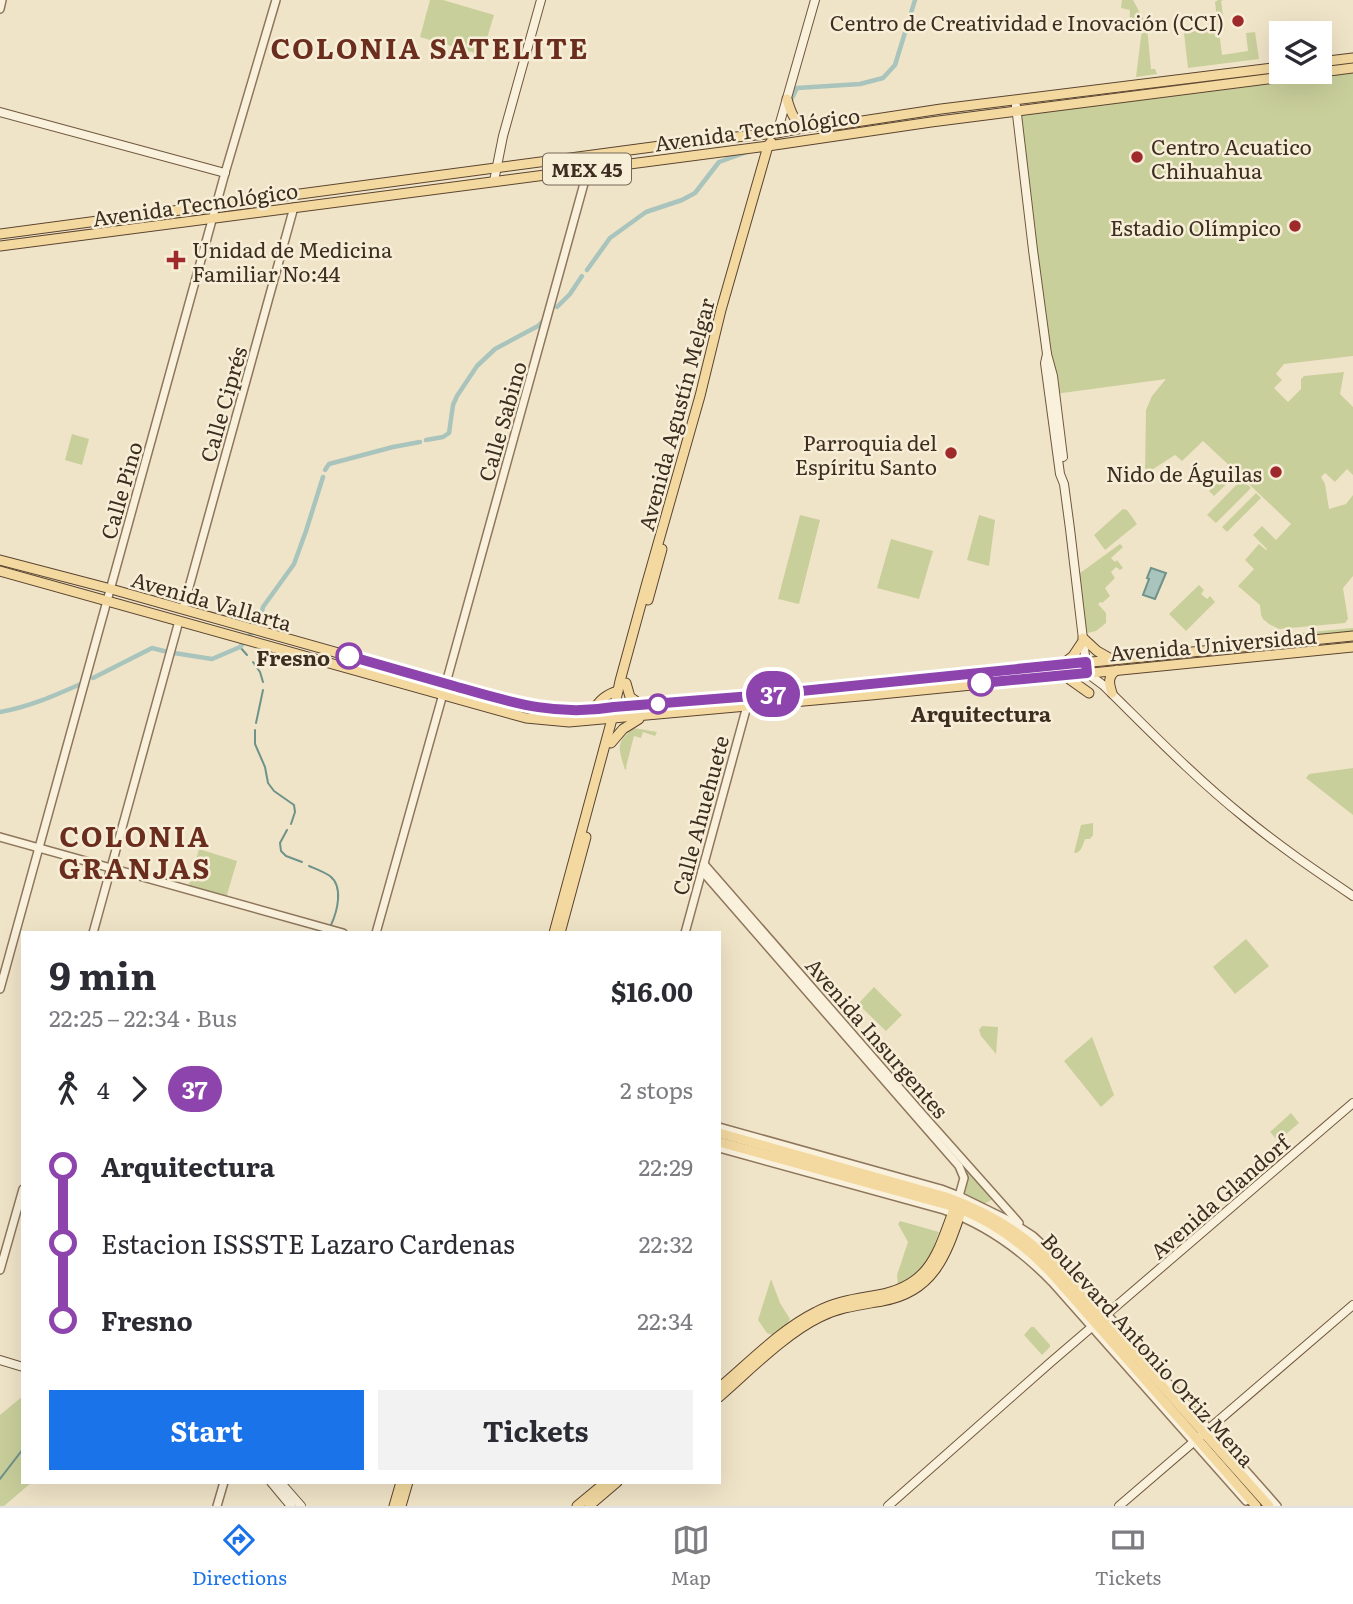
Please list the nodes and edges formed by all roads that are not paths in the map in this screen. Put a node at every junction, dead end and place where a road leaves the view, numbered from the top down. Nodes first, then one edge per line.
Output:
1 (2, 0) edge
2 (276, 0) edge
3 (541, 0) edge
4 (815, 0) edge
5 (0, 9) edge
6 (1353, 58) edge
7 (1332, 61) edge
8 (1269, 68) edge
9 (1353, 68) edge
10 (788, 99) junction
11 (1015, 100) junction
12 (0, 111) edge
13 (1016, 111) junction
14 (807, 127) junction
15 (777, 132) junction
16 (771, 145) junction
17 (756, 147) junction
18 (765, 156) junction
19 (496, 169) junction
20 (588, 169) junction
21 (225, 173) junction
22 (495, 181) junction
23 (218, 206) junction
24 (294, 207) junction
25 (214, 218) junction
26 (0, 234) edge
27 (0, 246) edge
28 (0, 560) edge
29 (0, 571) edge
30 (111, 589) junction
31 (108, 601) junction
32 (183, 609) junction
33 (179, 621) junction
34 (1353, 636) edge
35 (1083, 640) junction
36 (1353, 647) edge
37 (1112, 660) junction
38 (1062, 664) junction
39 (1087, 667) junction
40 (1119, 669) junction
41 (1063, 675) junction
42 (626, 682) junction
43 (446, 683) junction
44 (618, 691) junction
45 (1089, 693) dead end
46 (1112, 693) junction
47 (443, 694) junction
48 (641, 705) junction
49 (747, 706) junction
50 (617, 707) junction
51 (593, 711) junction
52 (645, 716) junction
53 (615, 719) junction
54 (592, 721) junction
55 (609, 741) junction
56 (0, 837) edge
57 (39, 848) junction
58 (703, 867) junction
59 (111, 868) junction
60 (1353, 896) edge
61 (94, 931) edge
62 (336, 931) edge
63 (377, 931) edge
64 (555, 931) edge
65 (561, 931) edge
66 (686, 931) edge
67 (0, 989) edge
68 (1353, 1103) edge
69 (721, 1128) edge
70 (721, 1134) edge
71 (721, 1143) edge
72 (721, 1149) edge
73 (21, 1196) edge
74 (961, 1209) junction
75 (1027, 1232) junction
76 (0, 1270) edge
77 (1353, 1305) edge
78 (1099, 1321) junction
79 (0, 1360) edge
80 (21, 1366) edge
81 (721, 1386) edge
82 (721, 1395) edge
83 (1200, 1435) junction
84 (1240, 1469) junction
85 (223, 1484) edge
86 (273, 1484) edge
87 (282, 1484) edge
88 (400, 1484) edge
89 (407, 1484) edge
90 (604, 1484) edge
91 (615, 1484) edge
92 (217, 1506) edge
93 (291, 1506) edge
94 (301, 1506) edge
95 (394, 1506) edge
96 (401, 1506) edge
97 (577, 1506) edge
98 (589, 1506) edge
99 (888, 1506) edge
100 (1119, 1506) edge
101 (1253, 1506) edge
102 (1269, 1506) edge
103 (1277, 1506) edge

1 - 5 street
2 - 21 street, Calle Pino
3 - 19 main road
4 - 10 main road, Avenida Agustín Melgar
6 - 7 main road
8 - 11 main road, Avenida Tecnológico / MEX 45
9 - 13 main road, Avenida Tecnológico / MEX 45
10 - 14 main road
10 - 15 main road, Avenida Agustín Melgar
11 - 13 main road
11 - 14 main road, Avenida Tecnológico / MEX 45
12 - 21 main road
13 - 16 main road, Avenida Tecnológico / MEX 45
13 - 35 main road
14 - 15 main road, Avenida Tecnológico / MEX 45
15 - 16 main road, Avenida Agustín Melgar
15 - 19 main road, Avenida Tecnológico / MEX 45
16 - 17 main road, Avenida Tecnológico / MEX 45
16 - 18 main road, Avenida Agustín Melgar
16 - 42 main road, Avenida Agustín Melgar
17 - 18 main road
17 - 20 main road, Avenida Tecnológico / MEX 45
18 - 44 main road, Avenida Agustín Melgar
19 - 22 main road
19 - 23 main road, Avenida Tecnológico / MEX 45
20 - 22 main road, Avenida Tecnológico / MEX 45
20 - 43 street, Calle Sabino
21 - 23 street, Calle Pino
22 - 24 main road, Avenida Tecnológico / MEX 45
23 - 25 street, Calle Pino
23 - 26 main road, Avenida Tecnológico / MEX 45
24 - 25 main road, Avenida Tecnológico / MEX 45
24 - 32 street, Calle Ciprés
25 - 27 main road, Avenida Tecnológico / MEX 45
25 - 30 street, Calle Pino
28 - 30 main road, Avenida Vallarta
29 - 31 main road, Avenida Vallarta
30 - 31 street, Calle Pino
30 - 32 main road, Avenida Vallarta
31 - 33 main road, Avenida Vallarta
31 - 57 street, Calle Pino
32 - 43 main road, Avenida Vallarta
33 - 47 main road, Avenida Vallarta
33 - 59 street
34 - 37 main road, Avenida Universidad
35 - 37 main road
35 - 38 main road
35 - 39 main road
36 - 40 main road, Avenida Universidad
37 - 39 main road, Avenida Universidad
38 - 39 main road, Avenida Universidad
38 - 48 main road, Avenida Universidad
39 - 40 main road, Avenida Universidad
39 - 41 main road, Avenida Universidad
39 - 46 main road
40 - 46 main road
41 - 45 main road
41 - 49 main road, Avenida Universidad
42 - 48 main road
42 - 50 main road, Avenida Agustín Melgar
43 - 51 main road, Avenida Vallarta
44 - 50 main road, Avenida Agustín Melgar
44 - 51 main road
46 - 60 main road
47 - 54 main road, Avenida Vallarta
47 - 63 street
48 - 50 main road, Avenida Universidad
49 - 52 main road, Avenida Universidad
49 - 58 street, Calle Ahuehuete
50 - 51 main road, Avenida Vallarta
50 - 53 main road
52 - 53 main road, Avenida Universidad
52 - 55 main road
53 - 54 main road, Avenida Vallarta
53 - 55 main road
54 - 55 main road
55 - 64 main road
55 - 65 main road
56 - 57 street
57 - 59 street
57 - 67 street, Calle Pino
58 - 66 street, Calle Ahuehuete
58 - 74 street, Avenida Insurgentes
58 - 75 street, Avenida Insurgentes
59 - 61 street
59 - 62 street
68 - 78 main road, Avenida Glandorf
69 - 74 street
70 - 74 main road, Boulevard Antonio Ortiz Mena
71 - 74 main road, Boulevard Antonio Ortiz Mena
72 - 74 street
73 - 76 street
74 - 75 street
74 - 78 main road, Boulevard Antonio Ortiz Mena
74 - 78 main road, Boulevard Antonio Ortiz Mena
74 - 81 main road
74 - 82 main road
75 - 78 street
77 - 83 main road
78 - 83 main road, Boulevard Antonio Ortiz Mena
78 - 83 main road, Boulevard Antonio Ortiz Mena
78 - 99 main road, Avenida Glandorf
79 - 80 main road
83 - 84 main road, Boulevard Antonio Ortiz Mena
83 - 100 main road
83 - 101 main road, Boulevard Antonio Ortiz Mena
84 - 102 main road, Boulevard Antonio Ortiz Mena
84 - 103 street
85 - 92 street
86 - 93 main road
87 - 94 main road
88 - 95 main road
89 - 96 main road
90 - 97 main road
91 - 98 main road

